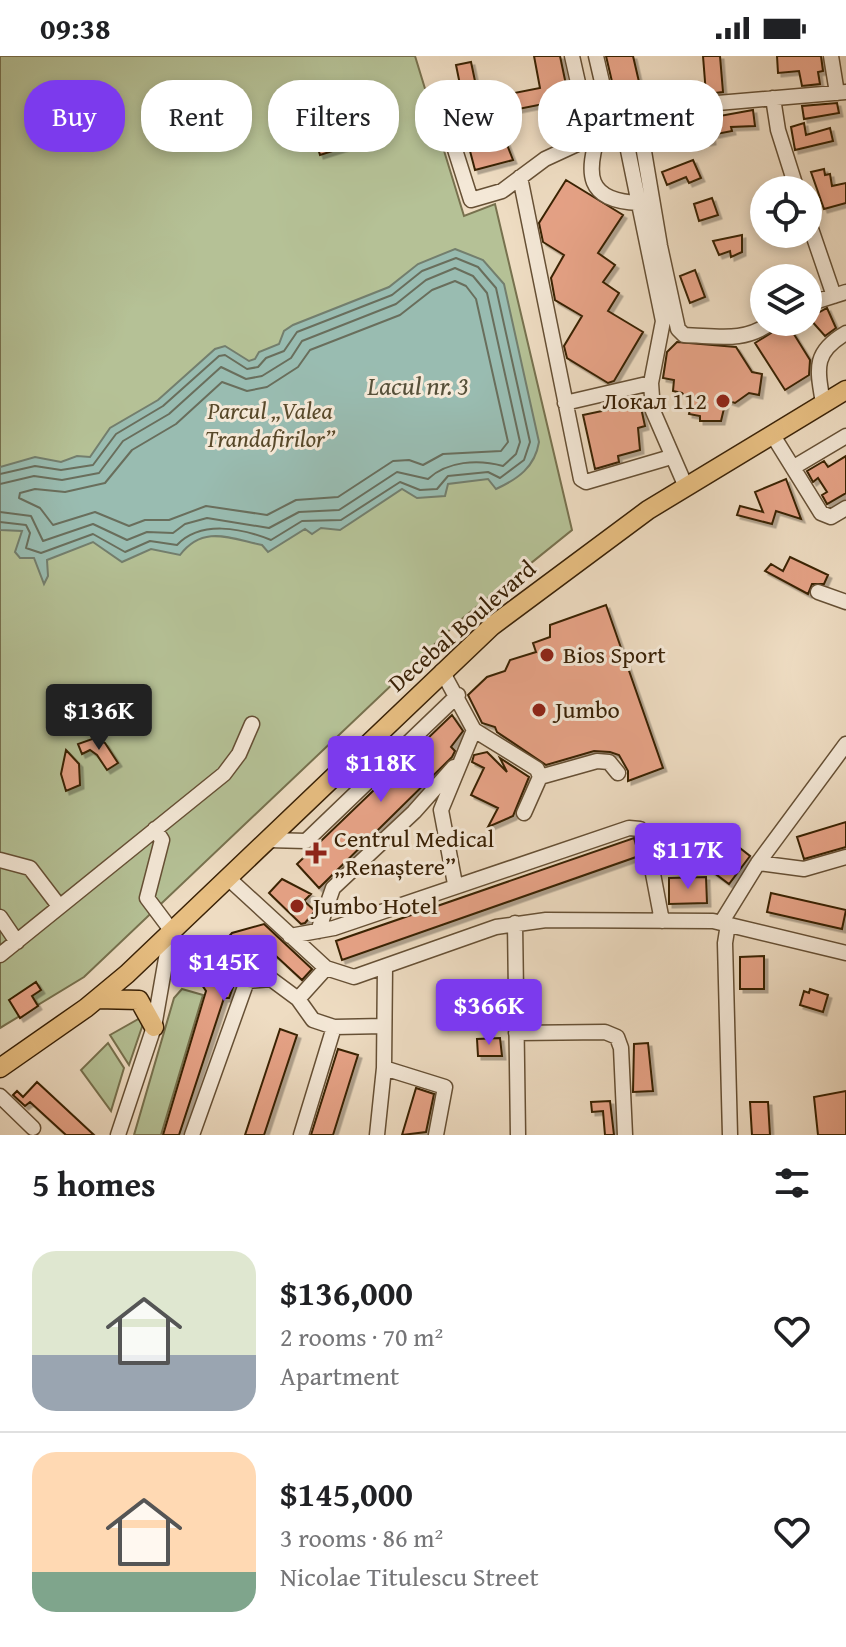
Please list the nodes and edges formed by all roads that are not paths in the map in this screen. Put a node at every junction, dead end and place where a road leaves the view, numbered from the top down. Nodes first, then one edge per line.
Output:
1 (572, 56) edge
2 (596, 56) edge
3 (831, 56) edge
4 (577, 80) edge
5 (601, 80) edge
6 (842, 93) edge
7 (773, 98) junction
8 (723, 103) edge
9 (456, 152) edge
10 (559, 152) edge
11 (596, 152) edge
12 (620, 152) edge
13 (644, 152) edge
14 (793, 176) edge
15 (520, 177) junction
16 (639, 203) junction
17 (820, 248) edge
18 (840, 294) edge
19 (846, 333) edge
20 (750, 334) edge
21 (651, 383) junction
22 (846, 390) edge
23 (565, 403) junction
24 (823, 403) junction
25 (772, 434) junction
26 (846, 436) edge
27 (671, 457) junction
28 (794, 467) junction
29 (686, 487) junction
30 (846, 508) edge
31 (818, 592) dead end
32 (846, 602) edge
33 (442, 671) junction
34 (458, 695) junction
35 (252, 724) dead end
36 (474, 730) junction
37 (846, 744) edge
38 (460, 762) junction
39 (618, 773) dead end
40 (540, 777) junction
41 (524, 813) dead end
42 (155, 829) junction
43 (268, 840) junction
44 (846, 857) edge
45 (0, 860) edge
46 (758, 863) junction
47 (228, 878) junction
48 (455, 884) junction
49 (59, 906) junction
50 (0, 917) edge
51 (662, 921) junction
52 (515, 923) junction
53 (725, 923) junction
54 (171, 930) junction
55 (318, 931) junction
56 (290, 936) junction
57 (17, 942) junction
58 (845, 950) edge
59 (0, 955) edge
60 (385, 967) junction
61 (326, 968) junction
62 (97, 999) junction
63 (298, 999) junction
64 (384, 1026) junction
65 (154, 1027) junction
66 (334, 1027) junction
67 (516, 1033) junction
68 (0, 1068) edge
69 (384, 1068) junction
70 (0, 1096) edge
71 (33, 1133) edge
72 (118, 1135) edge
73 (192, 1135) edge
74 (301, 1135) edge
75 (377, 1135) edge
76 (436, 1135) edge
77 (518, 1135) edge
78 (625, 1135) edge
79 (730, 1135) edge

1 - 4 street
2 - 5 street
3 - 6 street
6 - 7 street
7 - 8 street
7 - 14 street
9 - 15 street
10 - 15 street
11 - 16 street
12 - 16 street
13 - 20 street
15 - 23 street
16 - 21 street
17 - 18 street
19 - 24 street
21 - 23 street
21 - 27 street
22 - 24 main road, Decebal Boulevard
23 - 27 street
24 - 25 main road, Decebal Boulevard
25 - 28 street
25 - 29 main road, Decebal Boulevard
26 - 28 street
27 - 29 street
28 - 30 street
29 - 33 main road, Decebal Boulevard
31 - 32 street
33 - 34 street
33 - 43 main road, Decebal Boulevard
34 - 36 street
34 - 43 street
35 - 42 street
36 - 38 street
36 - 40 street
37 - 46 street
38 - 48 street
38 - 55 street
39 - 40 street
40 - 41 street
42 - 49 street
42 - 54 street
43 - 47 main road, Decebal Boulevard
44 - 46 street
45 - 49 street
46 - 53 street
47 - 54 main road, Decebal Boulevard
47 - 56 street
48 - 51 street
48 - 55 street
49 - 57 street
50 - 57 street
51 - 52 street
51 - 53 street
52 - 60 street
52 - 67 street
53 - 58 street
53 - 79 street
54 - 62 main road, Decebal Boulevard
54 - 65 street
55 - 56 street
56 - 61 street
57 - 59 street
60 - 61 street
60 - 64 street
61 - 63 street
62 - 65 main road
62 - 68 main road, Decebal Boulevard
63 - 66 street
63 - 73 street
64 - 66 street
64 - 69 street
65 - 72 street
66 - 74 street
67 - 77 street
67 - 78 street
69 - 75 street
69 - 76 street
70 - 71 street

